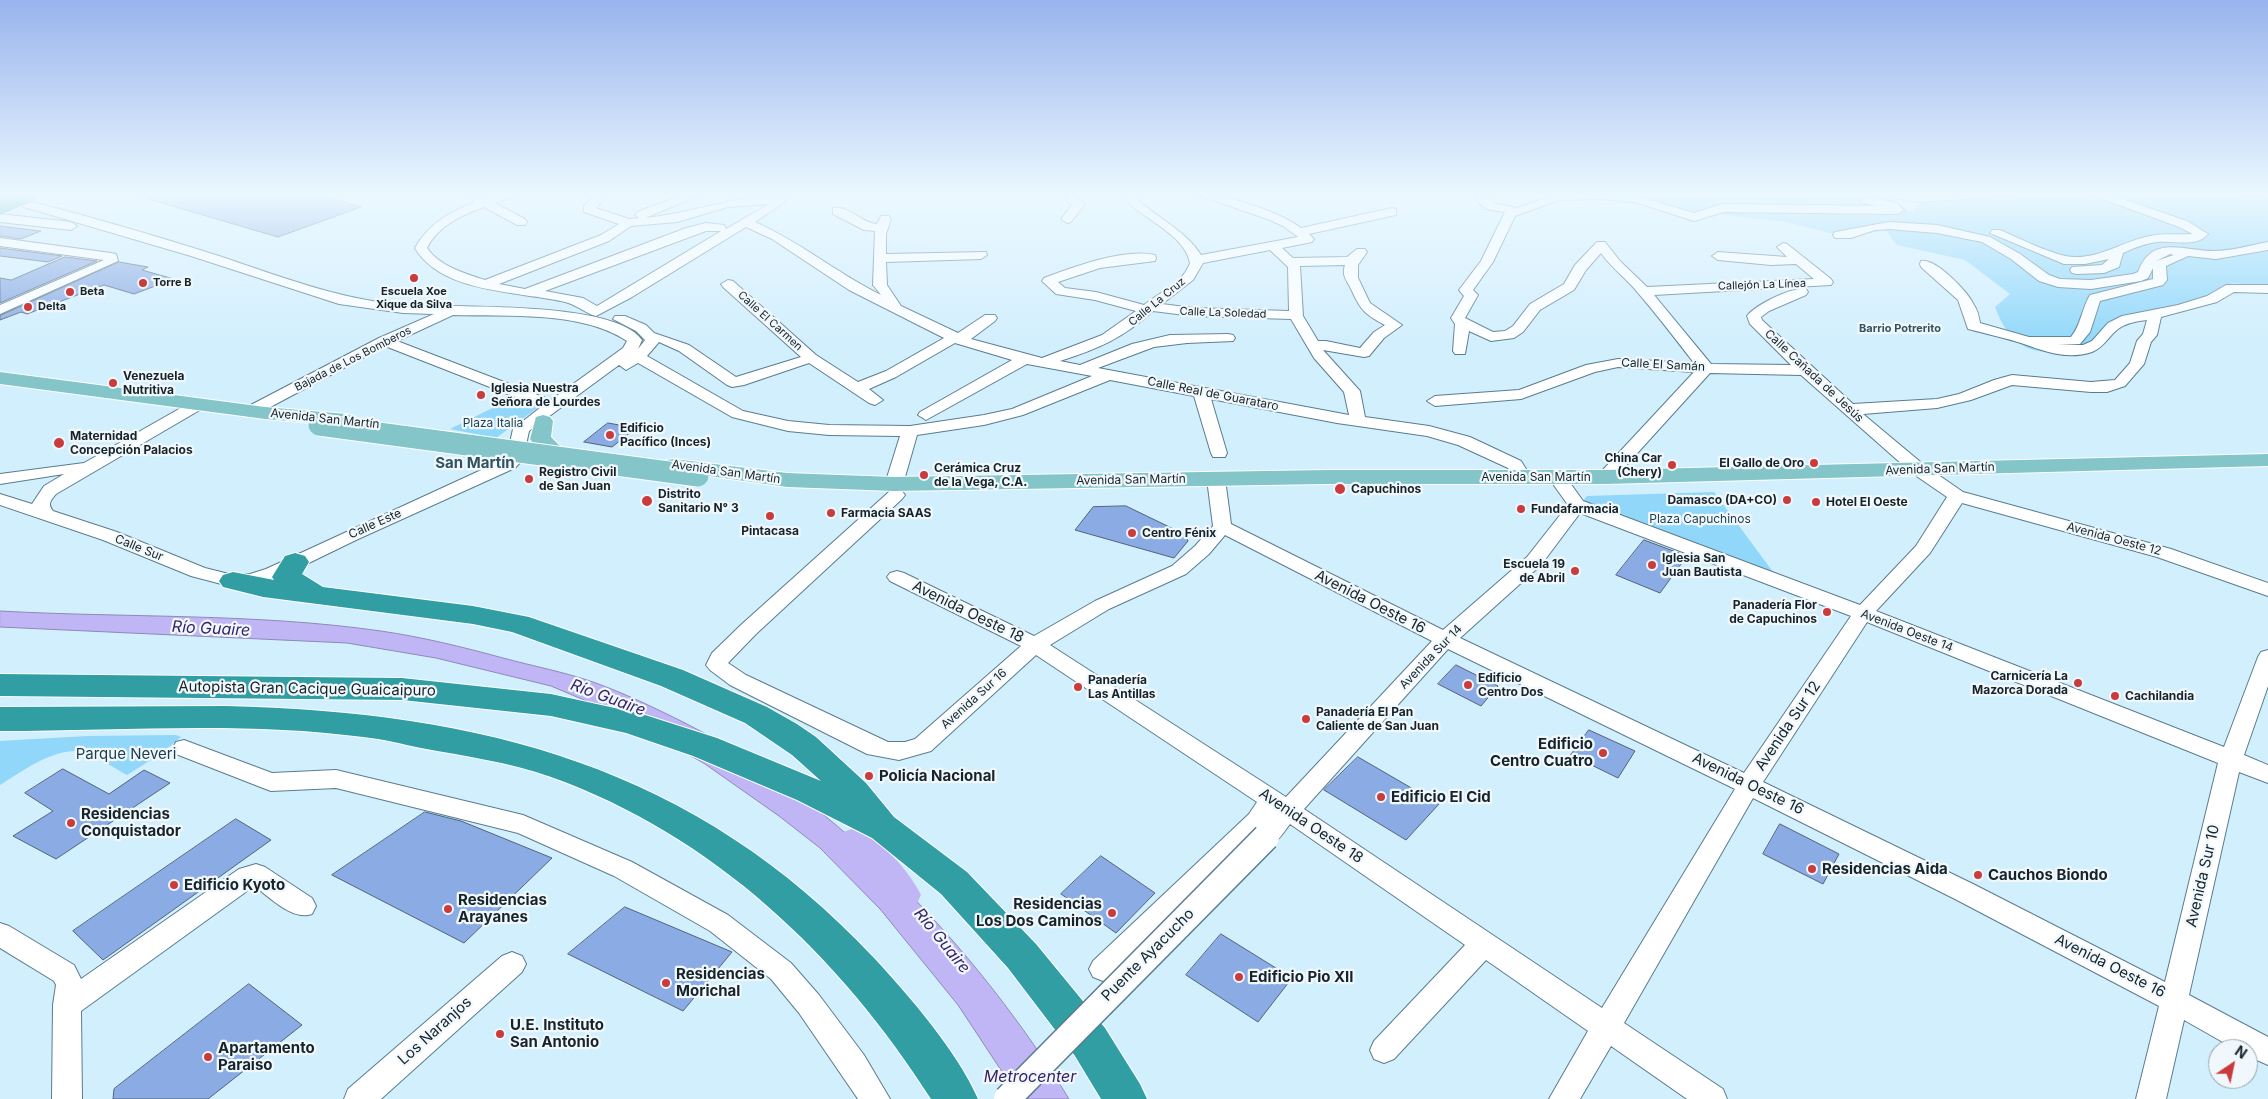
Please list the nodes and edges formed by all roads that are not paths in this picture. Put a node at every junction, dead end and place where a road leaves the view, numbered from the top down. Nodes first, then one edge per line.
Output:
1 (19, 244) edge
2 (164, 244) edge
3 (199, 244) edge
4 (423, 244) edge
5 (589, 244) edge
6 (655, 244) edge
7 (712, 244) edge
8 (788, 244) edge
9 (882, 244) edge
10 (1185, 244) edge
11 (1281, 244) edge
12 (1993, 244) edge
13 (2024, 244) edge
14 (2136, 244) edge
15 (1601, 245) joint
16 (1495, 246) edge
17 (2268, 246) edge
18 (1274, 247) junction
19 (1783, 247) dead end
20 (2181, 252) junction
21 (2115, 254) junction
22 (981, 256) dead end
23 (1718, 256) dead end
24 (880, 258) junction
25 (1150, 258) dead end
26 (1197, 260) junction
27 (1799, 260) junction
28 (1290, 262) junction
29 (1926, 264) dead end
30 (2033, 267) junction
31 (1049, 281) joint
32 (489, 283) junction
33 (728, 284) dead end
34 (2268, 289) edge
35 (514, 291) junction
36 (1644, 291) junction
37 (529, 292) junction
38 (1801, 292) dead end
39 (471, 308) junction
40 (1149, 308) junction
41 (0, 310) edge
42 (899, 311) junction
43 (596, 312) junction
44 (2155, 314) junction
45 (1296, 315) junction
46 (990, 318) dead end
47 (1462, 322) junction
48 (1973, 326) joint
49 (651, 336) junction
50 (1228, 338) dead end
51 (958, 339) junction
52 (384, 341) junction
53 (2028, 341) junction
54 (1313, 346) junction
55 (1460, 351) dead end
56 (638, 357) junction
57 (811, 358) junction
58 (1025, 359) junction
59 (1043, 362) junction
60 (1706, 368) junction
61 (1084, 369) junction
62 (1806, 370) junction
63 (1109, 375) junction
64 (0, 378) edge
65 (0, 388) edge
66 (858, 388) junction
67 (1201, 392) junction
68 (875, 400) dead end
69 (1435, 401) dead end
70 (192, 408) junction
71 (1848, 409) junction
72 (253, 414) junction
73 (547, 414) junction
74 (926, 415) dead end
75 (1358, 421) junction
76 (311, 424) joint
77 (910, 430) junction
78 (551, 448) junction
79 (517, 451) junction
80 (1219, 453) dead end
81 (105, 458) junction
82 (2268, 460) edge
83 (2268, 471) edge
84 (1926, 474) junction
85 (1522, 477) junction
86 (1606, 477) junction
87 (0, 479) edge
88 (1559, 480) junction
89 (1217, 485) junction
90 (795, 486) junction
91 (895, 490) junction
92 (1957, 496) junction
93 (0, 499) edge
94 (1577, 505) junction
95 (46, 514) junction
96 (1222, 527) junction
97 (295, 562) junction
98 (897, 577) dead end
99 (233, 581) junction
100 (2268, 590) edge
101 (315, 593) junction
102 (1863, 613) junction
103 (1445, 640) junction
104 (1035, 645) junction
105 (2268, 657) edge
106 (0, 685) edge
107 (0, 719) edge
108 (88, 720) junction
109 (0, 727) edge
110 (184, 748) dead end
111 (2231, 758) junction
112 (2268, 774) edge
113 (1749, 785) junction
114 (1279, 805) junction
115 (885, 828) junction
116 (304, 906) dead end
117 (0, 934) edge
118 (1484, 943) junction
119 (512, 964) dead end
120 (1103, 969) dead end
121 (2174, 999) junction
122 (67, 1005) junction
123 (1608, 1027) junction
124 (1384, 1050) dead end
125 (2268, 1052) edge
126 (67, 1099) edge
127 (359, 1099) edge
128 (875, 1099) edge
129 (956, 1099) edge
130 (1007, 1099) edge
131 (1125, 1099) edge
132 (1564, 1099) edge
133 (1712, 1099) edge
134 (2150, 1099) edge

1 - 41 street
2 - 39 street
3 - 39 street
4 - 32 street
5 - 32 street
6 - 37 street
7 - 43 street
8 - 42 street, Calle Real de Guarataro
9 - 24 street
10 - 26 street
11 - 18 street
12 - 30 street
13 - 21 street
14 - 21 street
15 - 36 street
15 - 47 street
16 - 47 street
17 - 20 street
18 - 26 street
18 - 28 street
19 - 27 street, Callejón La Línea
20 - 30 street
20 - 53 street
21 - 30 street
22 - 24 street
23 - 27 street
24 - 42 street
25 - 31 street
26 - 40 street, Calle La Cruz
27 - 36 street, Callejón La Línea
28 - 45 street
28 - 54 street
29 - 48 street
31 - 40 street
32 - 35 street
33 - 57 street, Calle El Carmen
34 - 44 street
35 - 37 street
35 - 39 street, Bajada de Los Bomberos
36 - 60 street
37 - 43 street
38 - 62 street, Calle Cañada de Jesús
39 - 43 street
39 - 52 street, Bajada de Los Bomberos
39 - 73 street
40 - 45 street, Calle La Soledad
40 - 59 street, Calle La Cruz
42 - 51 street, Calle Real de Guarataro
43 - 49 street
44 - 53 street
44 - 71 street
45 - 54 street
46 - 51 street
47 - 55 street
48 - 53 street
49 - 56 street
49 - 57 street, Calle El Carmen
50 - 61 street
51 - 58 street, Calle Real de Guarataro
51 - 66 street
52 - 72 street, Bajada de Los Bomberos
52 - 73 street
54 - 75 street
56 - 73 street
56 - 77 street
57 - 66 street, Calle El Carmen
58 - 59 street, Calle Real de Guarataro
58 - 74 street
59 - 61 street, Calle Real de Guarataro
60 - 62 street, Calle El Samán
60 - 69 street, Calle El Samán
60 - 86 street
61 - 63 street, Calle Real de Guarataro
62 - 71 street, Calle Cañada de Jesús
63 - 67 street, Calle Real de Guarataro
63 - 77 street
64 - 70 main road, Avenida San Martín
65 - 70 main road, Avenida San Martín
66 - 68 street, Calle El Carmen
67 - 75 street, Calle Real de Guarataro
67 - 80 street
70 - 72 main road, Avenida San Martín
70 - 81 street
71 - 84 street, Calle Cañada de Jesús
72 - 76 main road
72 - 79 main road, Avenida San Martín
73 - 78 main road
73 - 79 street, Calle Este
75 - 85 street, Calle Real de Guarataro
76 - 90 main road, bridge
77 - 91 street
78 - 79 main road, Avenida San Martín
78 - 90 main road, Avenida San Martín
79 - 90 main road, Avenida San Martín
79 - 97 street, Calle Este
81 - 87 street
81 - 95 street
82 - 84 main road, Avenida San Martín
83 - 84 main road, Avenida San Martín
84 - 86 main road, Avenida San Martín
84 - 88 main road, Avenida San Martín
84 - 92 street, Calle Cañada de Jesús
85 - 88 main road, Avenida San Martín
85 - 89 main road, Avenida San Martín
86 - 88 main road, Avenida San Martín
88 - 89 main road, Avenida San Martín
88 - 94 street
89 - 91 main road, Avenida San Martín
89 - 96 street
90 - 91 main road, Avenida San Martín
91 - 104 street, Avenida Sur 16
92 - 100 street, Avenida Oeste 12
92 - 102 street, Avenida Sur 12
93 - 95 street, Calle Sur
94 - 102 street, Avenida Oeste 14
94 - 103 street, Avenida Sur 14
95 - 99 street, Calle Sur
96 - 103 street, Avenida Oeste 16
96 - 104 street, Avenida Sur 16
97 - 99 street, Calle Este
97 - 101 highway
98 - 104 street, Avenida Oeste 18
99 - 101 highway
101 - 115 highway
102 - 111 street, Avenida Oeste 14
102 - 113 street, Avenida Sur 12
103 - 113 street, Avenida Oeste 16
103 - 114 street, Avenida Sur 14
104 - 114 street, Avenida Oeste 18
105 - 111 street, Avenida Sur 10
106 - 115 highway, Autopista Gran Cacique Guaicaipuro
107 - 108 highway
108 - 109 highway
108 - 129 highway
110 - 128 street
111 - 112 street, Avenida Oeste 14
111 - 121 street, Avenida Sur 10
113 - 121 street, Avenida Oeste 16
113 - 123 street, Avenida Sur 12
114 - 118 street, Avenida Oeste 18
114 - 120 street
114 - 130 street, Puente Ayacucho, bridge
115 - 131 highway, Autopista Gran Cacique Guaicaipuro
116 - 122 street
117 - 122 street
118 - 123 street, Avenida Oeste 18
118 - 124 street
119 - 127 street, Los Naranjos
121 - 125 street, Avenida Oeste 16
121 - 134 street, Avenida Sur 10
122 - 126 street
123 - 132 street, Avenida Sur 12
123 - 133 street, Avenida Oeste 18

